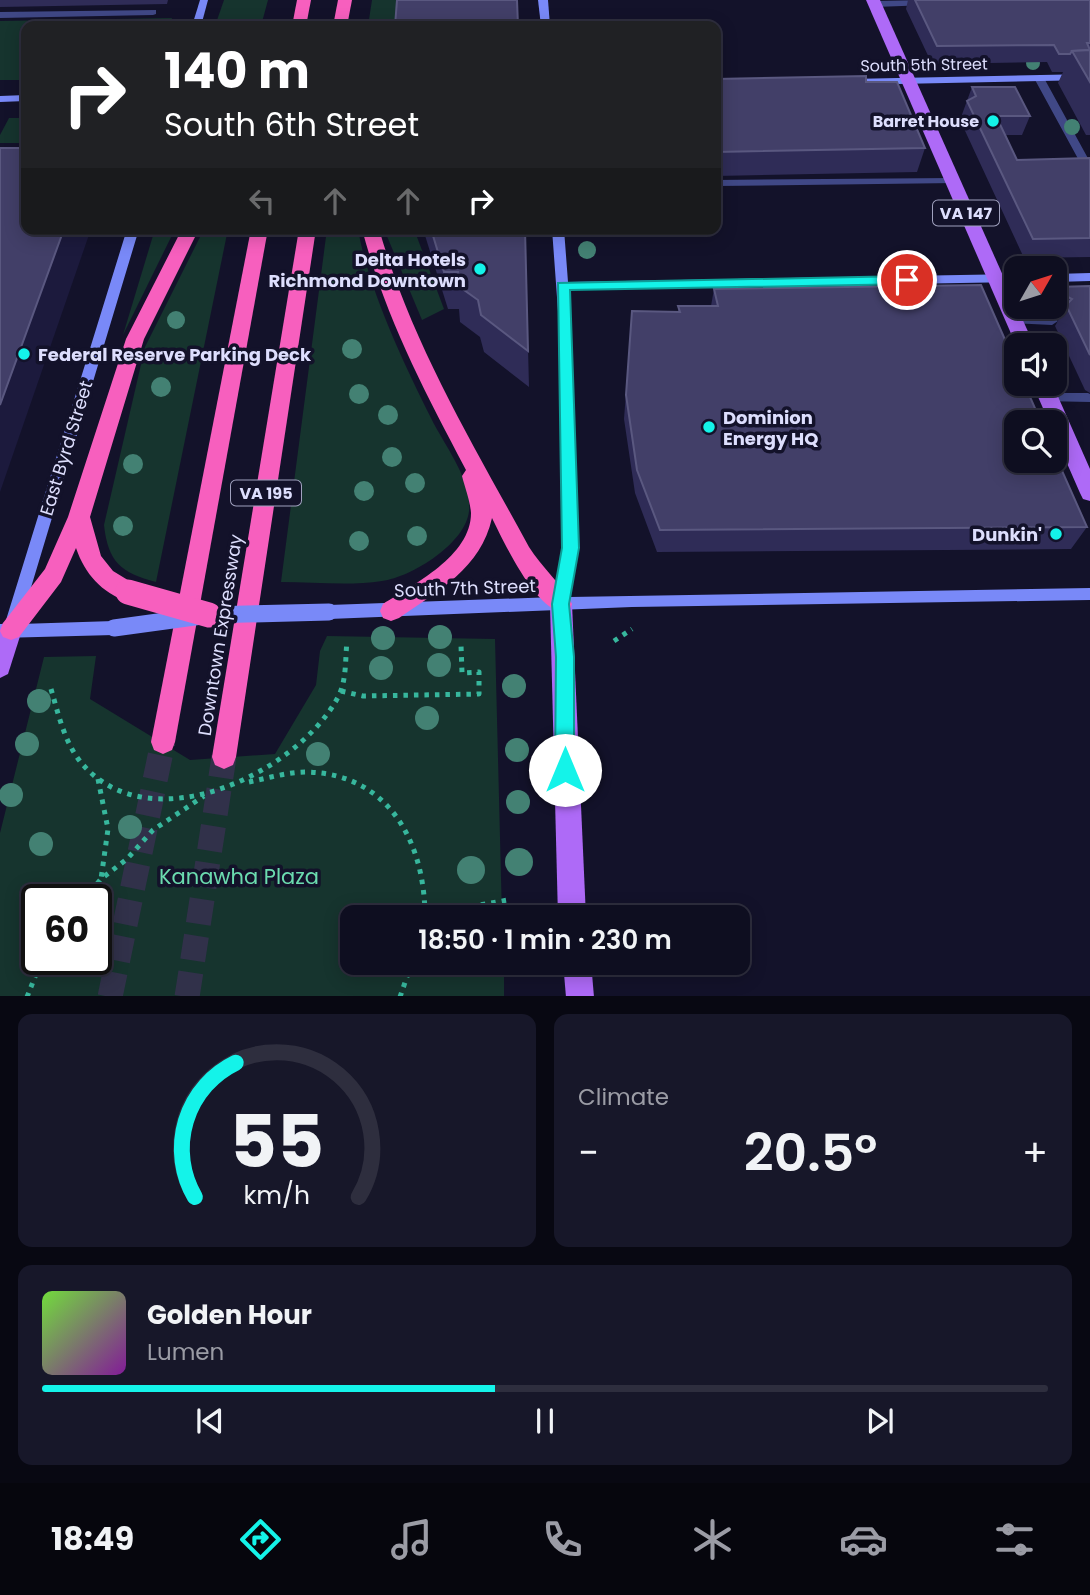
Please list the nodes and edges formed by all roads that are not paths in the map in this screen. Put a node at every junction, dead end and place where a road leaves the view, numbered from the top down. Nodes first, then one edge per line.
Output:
1 (204, 0) edge
2 (345, 0) edge
3 (543, 0) edge
4 (874, 2) edge
5 (939, 2) edge
6 (303, 4) edge
7 (153, 12) dead end
8 (0, 15) edge
9 (197, 21) edge
10 (288, 21) edge
11 (341, 21) edge
12 (545, 21) edge
13 (1090, 77) edge
14 (1038, 78) junction
15 (908, 81) junction
16 (836, 82) edge
17 (21, 98) edge
18 (0, 99) edge
19 (1087, 166) edge
20 (952, 181) junction
21 (721, 183) edge
22 (131, 235) edge
23 (188, 235) edge
24 (259, 235) edge
25 (307, 235) edge
26 (372, 235) edge
27 (559, 235) edge
28 (1090, 277) edge
29 (1068, 278) edge
30 (995, 279) junction
31 (1004, 279) edge
32 (563, 286) junction
33 (1014, 320) junction
34 (1052, 321) dead end
35 (1020, 333) edge
36 (1067, 395) edge
37 (1047, 396) edge
38 (1088, 398) edge
39 (464, 446) junction
40 (1090, 493) edge
41 (79, 517) junction
42 (1090, 594) edge
43 (561, 604) junction
44 (391, 611) junction
45 (209, 615) junction
46 (4, 629) edge
47 (0, 667) edge
48 (163, 742) tunnel mouth
49 (224, 757) tunnel mouth
50 (571, 905) edge
51 (578, 975) edge
52 (580, 996) edge

1 - 9 main road
2 - 11 highway
3 - 12 main road
4 - 5 lane
4 - 15 main road, VA 147
6 - 10 highway
7 - 8 lane
13 - 14 main road, South 5th Street
14 - 15 main road, South 5th Street
14 - 19 lane
15 - 16 main road, South 5th Street
15 - 20 main road, VA 147
17 - 18 main road
20 - 21 lane
20 - 30 main road, VA 147
22 - 46 main road, East Byrd Street
23 - 41 highway
24 - 48 highway, Downtown Expressway / VA 195
25 - 49 highway, Downtown Expressway / VA 195
26 - 39 highway
27 - 32 main road
28 - 29 main road
30 - 31 main road
30 - 32 main road
30 - 33 main road, VA 147
32 - 43 main road
33 - 34 lane
33 - 35 main road, VA 147
36 - 38 lane
37 - 40 main road
39 - 43 highway
39 - 44 highway
41 - 45 highway, bridge
41 - 46 highway
42 - 43 main road, South 7th Street
43 - 44 main road, South 7th Street
43 - 50 main road
44 - 45 main road, South 7th Street, bridge
45 - 46 main road, South 7th Street, bridge
46 - 47 main road, East Byrd Street
51 - 52 main road

